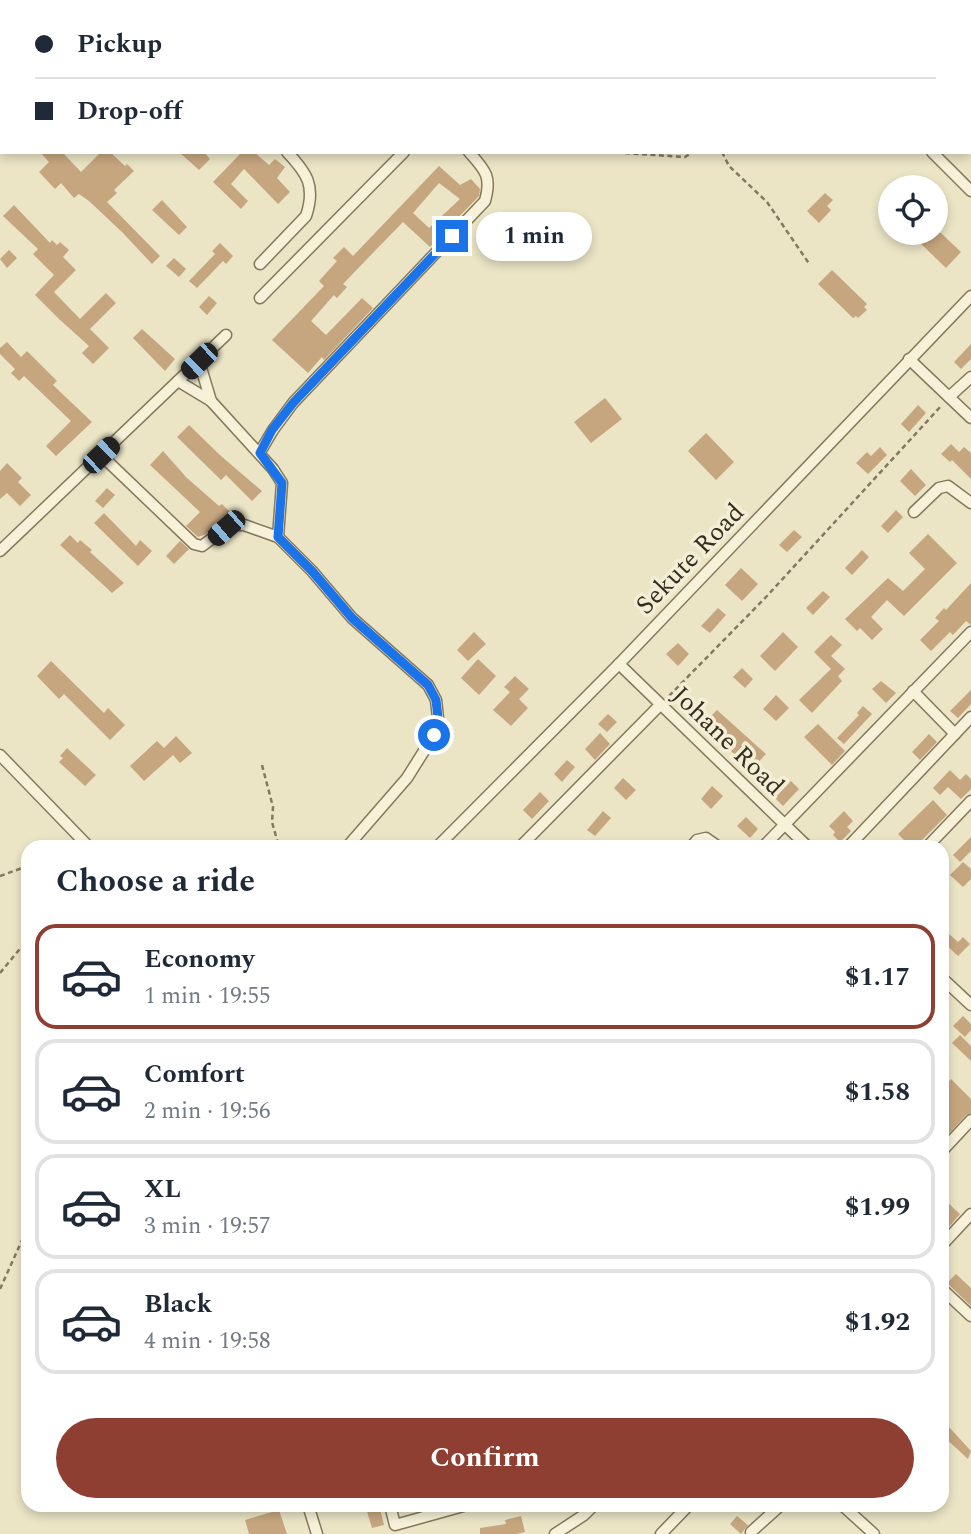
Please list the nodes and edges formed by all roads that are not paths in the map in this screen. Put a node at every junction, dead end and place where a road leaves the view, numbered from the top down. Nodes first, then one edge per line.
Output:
1 (289, 154) edge
2 (402, 154) edge
3 (471, 154) edge
4 (934, 154) edge
5 (971, 191) edge
6 (260, 264) dead end
7 (971, 296) edge
8 (260, 298) dead end
9 (226, 335) dead end
10 (909, 359) junction
11 (199, 361) junction
12 (971, 377) edge
13 (178, 381) junction
14 (949, 397) junction
15 (211, 401) junction
16 (971, 418) edge
17 (260, 453) junction
18 (101, 455) junction
19 (971, 503) edge
20 (914, 512) dead end
21 (278, 537) junction
22 (0, 551) edge
23 (971, 632) edge
24 (619, 664) junction
25 (913, 691) junction
26 (660, 705) junction
27 (971, 717) edge
28 (955, 734) junction
29 (0, 755) edge
30 (971, 801) edge
31 (784, 825) junction
32 (82, 840) edge
33 (353, 840) edge
34 (444, 840) edge
35 (527, 840) edge
36 (770, 840) edge
37 (800, 840) edge
38 (855, 840) edge
39 (933, 840) edge
40 (949, 985) edge
41 (971, 1005) edge
42 (971, 1120) edge
43 (949, 1144) edge
44 (971, 1214) edge
45 (949, 1238) edge
46 (949, 1296) edge
47 (971, 1316) edge
48 (310, 1512) edge
49 (392, 1512) edge
50 (447, 1512) edge
51 (587, 1512) edge
52 (682, 1512) edge
53 (774, 1512) edge
54 (850, 1512) edge
55 (396, 1530) edge
56 (317, 1534) edge
57 (555, 1534) edge
58 (661, 1534) edge
59 (751, 1534) edge
60 (874, 1534) edge

1 - 6 street
2 - 8 street
3 - 17 street
4 - 5 street
7 - 10 street, Sekute Road
9 - 11 street
10 - 14 street
10 - 24 street, Sekute Road
11 - 13 street
11 - 15 street
12 - 14 street
13 - 15 street
13 - 18 street
14 - 16 street
15 - 17 street
17 - 21 street
18 - 21 street
18 - 22 street
19 - 20 street
21 - 33 street
23 - 25 street
24 - 26 street, Johane Road
24 - 34 street, Sekute Road
25 - 28 street
25 - 31 street
26 - 31 street, Johane Road
26 - 35 street
27 - 28 street
28 - 38 street
29 - 32 street
30 - 39 street
31 - 36 street
31 - 37 street, Johane Road
40 - 41 street
42 - 43 street
44 - 45 street
46 - 47 street
48 - 56 street
49 - 55 street
50 - 55 street
51 - 57 street
52 - 58 street
53 - 59 street
54 - 60 street

